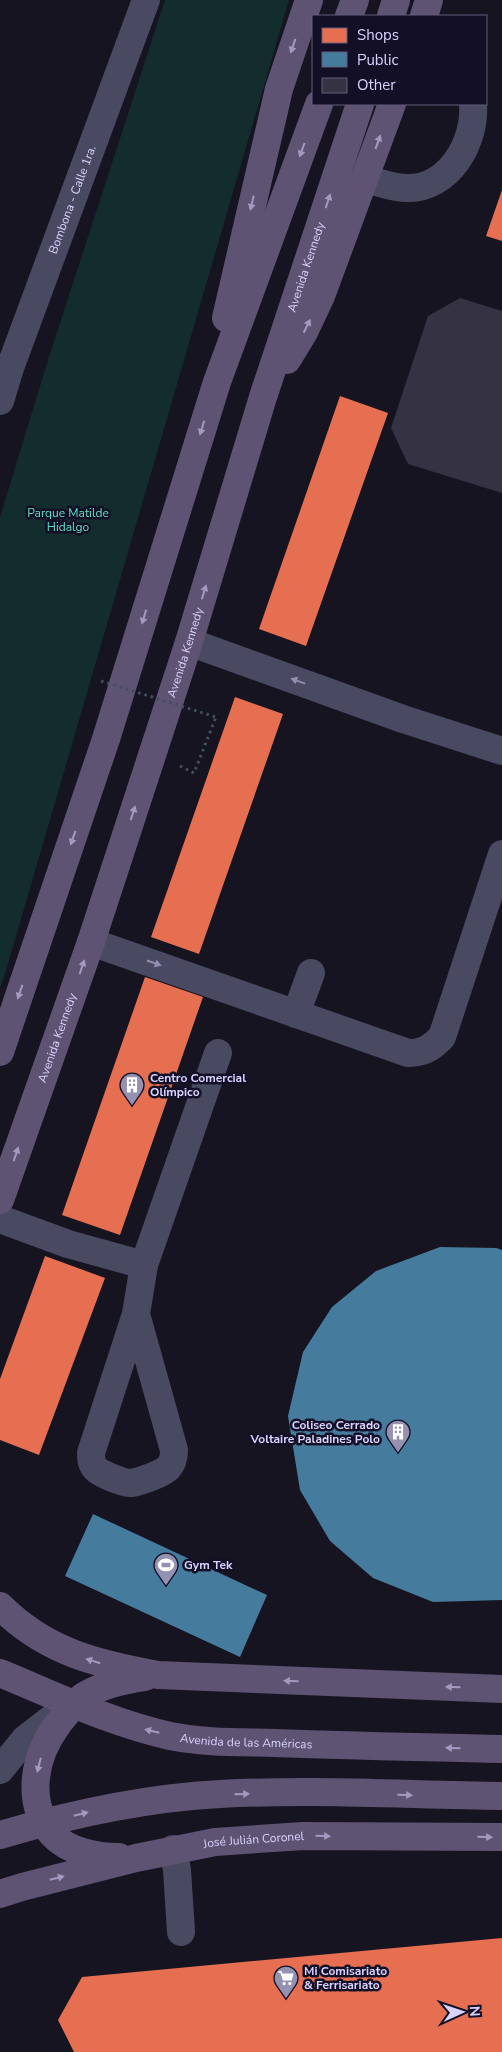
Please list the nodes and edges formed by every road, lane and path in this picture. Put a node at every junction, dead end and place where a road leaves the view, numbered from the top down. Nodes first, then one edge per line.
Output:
1 (146, 0) edge
2 (309, 0) edge
3 (355, 0) edge
4 (396, 0) edge
5 (430, 0) edge
6 (350, 15) edge
7 (391, 15) edge
8 (424, 15) edge
9 (319, 105) edge
10 (392, 105) edge
11 (473, 105) edge
12 (358, 110) edge
13 (365, 179) junction
14 (5, 367) edge
15 (217, 382) junction
16 (263, 397) junction
17 (0, 400) edge
18 (189, 642) junction
19 (101, 681) dead end
20 (502, 751) edge
21 (152, 752) junction
22 (502, 854) edge
23 (91, 942) junction
24 (312, 973) dead end
25 (296, 1014) junction
26 (0, 1052) edge
27 (218, 1053) dead end
28 (0, 1200) edge
29 (0, 1219) edge
30 (144, 1265) junction
31 (136, 1314) junction
32 (0, 1606) edge
33 (0, 1673) edge
34 (158, 1675) junction
35 (502, 1689) edge
36 (83, 1696) junction
37 (502, 1749) edge
38 (0, 1770) edge
39 (502, 1796) edge
40 (0, 1835) edge
41 (502, 1838) edge
42 (173, 1849) junction
43 (136, 1858) junction
44 (3, 1896) edge
45 (181, 1932) dead end

1 - 14 street, Bombona - Calle 1ra.
2 -> 15 main road
3 - 6 main road
4 - 7 main road
5 - 8 main road
9 -> 15 main road
13 -> 10 main road
11 - 13 street
16 -> 12 main road, Avenida Kennedy
16 -> 13 main road
14 - 17 street, Bombona - Calle 1ra.
15 -> 26 main road
18 -> 16 main road, Avenida Kennedy
20 -> 18 street
18 - 21 main road, Avenida Kennedy
19 - 21 path, bridge
23 -> 21 main road, Avenida Kennedy
22 - 25 street
23 -> 25 street
28 -> 23 main road, Avenida Kennedy
24 - 25 street
27 - 30 street
29 - 30 street
30 - 31 street
31 - 31 street
34 -> 32 main road
37 -> 33 main road, Avenida de las Américas, bridge
35 -> 34 main road
34 - 36 main road
36 - 38 street
36 -> 43 main road
40 -> 39 main road, bridge
42 -> 41 main road, José Julián Coronel
42 - 43 main road, José Julián Coronel
42 - 45 street
44 -> 43 main road, José Julián Coronel

